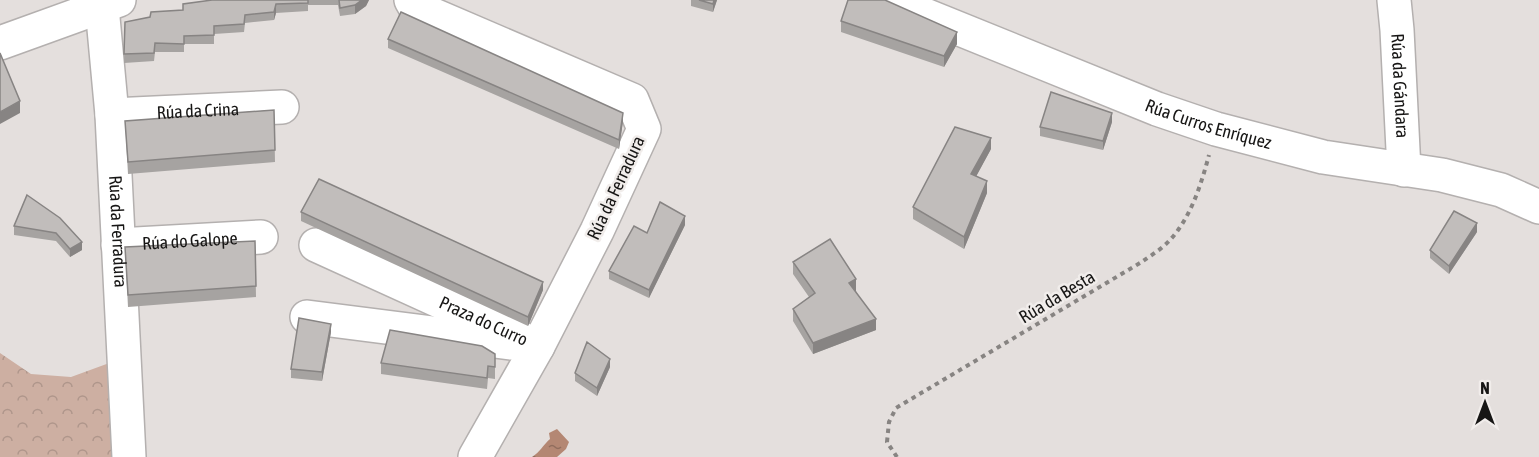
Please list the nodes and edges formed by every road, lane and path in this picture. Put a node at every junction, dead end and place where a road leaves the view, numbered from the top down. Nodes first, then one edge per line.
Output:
1 (411, 0) edge
2 (888, 0) edge
3 (1394, 0) edge
4 (113, 2) edge
5 (0, 43) edge
6 (282, 107) dead end
7 (112, 115) junction
8 (1216, 129) junction
9 (1404, 170) junction
10 (1539, 207) edge
11 (261, 237) dead end
12 (118, 245) junction
13 (316, 245) dead end
14 (307, 317) edge
15 (538, 346) junction
16 (129, 457) edge
17 (475, 457) edge
18 (897, 457) edge

1 - 15 street, Rúa da Ferradura
2 - 8 street, Rúa Curros Enríquez
3 - 9 street, Rúa da Gándara
4 - 5 street
4 - 7 street, Rúa da Ferradura
6 - 7 street, Rúa da Crina
7 - 12 street, Rúa da Ferradura
8 - 9 street, Rúa Curros Enríquez
8 - 18 path, Rúa da Besta
9 - 10 street, Rúa Curros Enríquez
11 - 12 street, Rúa do Galope
12 - 16 street, Rúa da Ferradura
13 - 15 street, Praza do Curro
14 - 15 street, Praza do Curro
15 - 17 street, Rúa da Ferradura

